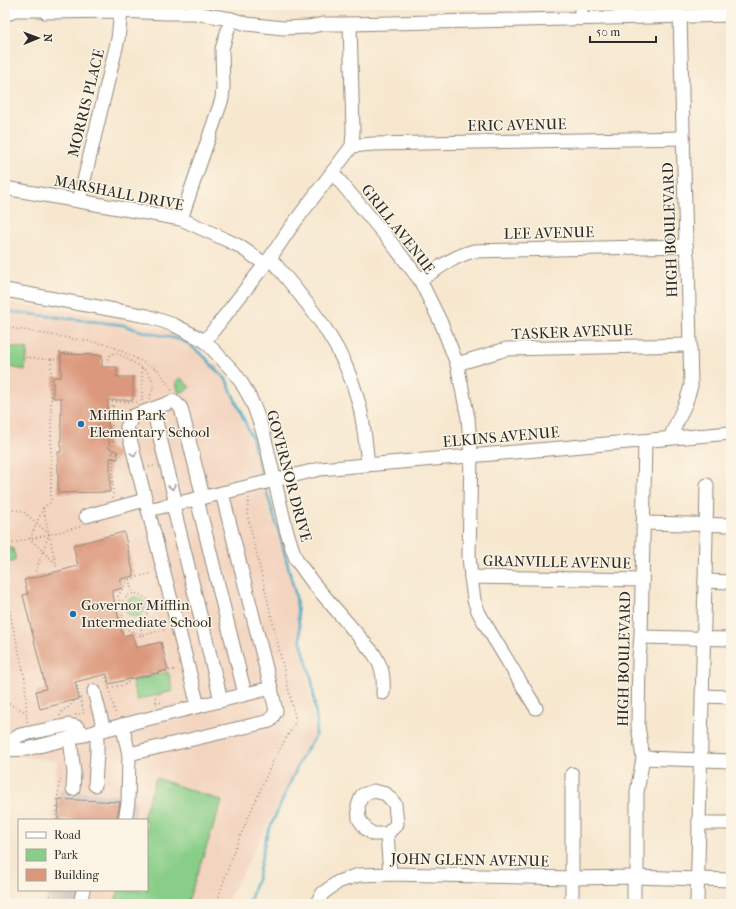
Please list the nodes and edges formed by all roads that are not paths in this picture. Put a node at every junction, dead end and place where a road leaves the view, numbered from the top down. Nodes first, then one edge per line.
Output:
1 (581, 5) edge
2 (102, 8) edge
3 (121, 11) junction
4 (5, 13) edge
5 (731, 15) edge
6 (680, 16) junction
7 (581, 18) junction
8 (231, 19) junction
9 (350, 24) junction
10 (683, 138) junction
11 (352, 146) junction
12 (332, 172) junction
13 (5, 188) edge
14 (79, 201) junction
15 (181, 219) junction
16 (686, 246) junction
17 (267, 261) junction
18 (420, 280) junction
19 (5, 290) edge
20 (205, 341) junction
21 (690, 345) junction
22 (457, 364) junction
23 (150, 402) junction
24 (731, 433) edge
25 (670, 438) junction
26 (645, 441) junction
27 (471, 456) junction
28 (368, 465) junction
29 (274, 480) junction
30 (707, 485) dead end
31 (222, 493) junction
32 (200, 498) junction
33 (174, 504) junction
34 (147, 505) junction
35 (86, 516) dead end
36 (643, 524) junction
37 (706, 525) junction
38 (731, 525) edge
39 (471, 577) junction
40 (642, 580) junction
41 (705, 581) junction
42 (731, 582) edge
43 (641, 637) junction
44 (704, 639) junction
45 (731, 639) edge
46 (271, 688) junction
47 (94, 691) dead end
48 (383, 693) dead end
49 (245, 694) junction
50 (702, 696) junction
51 (731, 697) edge
52 (220, 700) junction
53 (198, 706) junction
54 (536, 708) dead end
55 (120, 723) junction
56 (101, 731) junction
57 (84, 735) junction
58 (70, 738) junction
59 (5, 750) edge
60 (129, 754) junction
61 (643, 758) junction
62 (701, 759) junction
63 (731, 760) edge
64 (572, 774) dead end
65 (95, 785) dead end
66 (73, 789) dead end
67 (125, 819) edge
68 (699, 823) junction
69 (731, 823) edge
70 (388, 834) dead end
71 (390, 874) junction
72 (572, 878) junction
73 (636, 878) junction
74 (697, 880) junction
75 (731, 880) edge
76 (83, 891) edge
77 (80, 904) edge
78 (316, 904) edge
79 (572, 904) edge
80 (634, 904) edge
81 (697, 904) edge

1 - 7 street
2 - 3 street
2 - 4 street
3 - 8 street
3 - 14 street, MORRIS PLACE
5 - 6 street
6 - 7 street
6 - 10 street, HIGH BOULEVARD
7 - 9 street
8 - 9 street
8 - 15 street
9 - 11 street
10 - 11 street, ERIC AVENUE
10 - 16 street, HIGH BOULEVARD
11 - 12 street
12 - 17 street
12 - 18 street, GRILL AVENUE
13 - 14 street, MARSHALL DRIVE
14 - 15 street, MARSHALL DRIVE
15 - 17 street, MARSHALL DRIVE
16 - 18 street, LEE AVENUE
16 - 21 street, HIGH BOULEVARD
17 - 20 street
17 - 28 street, MARSHALL DRIVE
18 - 22 street, GRILL AVENUE
19 - 20 street, GOVERNOR DRIVE
20 - 29 street, GOVERNOR DRIVE
21 - 22 street, TASKER AVENUE
21 - 25 street, HIGH BOULEVARD
22 - 27 street, GRILL AVENUE
23 - 32 street
23 -> 33 street
23 -> 34 street
24 - 25 street, ELKINS AVENUE
25 - 26 street, ELKINS AVENUE
26 - 27 street, ELKINS AVENUE
26 - 36 street, HIGH BOULEVARD
27 - 28 street, ELKINS AVENUE
27 - 39 street, GRILL AVENUE
28 - 29 street, ELKINS AVENUE
29 - 31 street, ELKINS AVENUE
29 - 48 street, GOVERNOR DRIVE
30 - 37 street
31 - 32 street, ELKINS AVENUE
31 - 46 street
32 - 33 street, ELKINS AVENUE
32 - 49 street
33 - 34 street, ELKINS AVENUE
33 - 52 street
34 - 35 street, ELKINS AVENUE
34 - 53 street
36 - 37 street
36 - 40 street, HIGH BOULEVARD
37 - 38 street
37 - 41 street
39 - 40 street, GRANVILLE AVENUE
39 - 54 street, GRILL AVENUE
40 - 43 street, HIGH BOULEVARD
41 - 42 street
41 - 44 street
43 - 44 street
43 - 61 street, HIGH BOULEVARD
44 - 45 street
44 - 50 street
46 - 49 street
46 - 60 street
47 - 56 street
49 - 52 street
50 - 51 street
50 - 62 street
52 - 53 street
53 - 55 street
55 - 56 street
55 - 60 street
56 - 57 street
56 - 65 street
57 - 58 street
57 - 59 street
58 - 59 street
58 - 66 street
60 - 67 street
61 - 62 street
61 - 73 street, HIGH BOULEVARD
62 - 63 street
62 - 68 street
64 - 72 street
68 - 69 street
68 - 74 street
70 - 71 street
71 - 72 street, JOHN GLENN AVENUE
71 - 78 street, JOHN GLENN AVENUE
72 - 73 street, JOHN GLENN AVENUE
72 - 79 street
73 - 74 street, JOHN GLENN AVENUE
73 - 80 street, HIGH BOULEVARD
74 - 75 street, JOHN GLENN AVENUE
74 - 81 street
76 - 77 street

